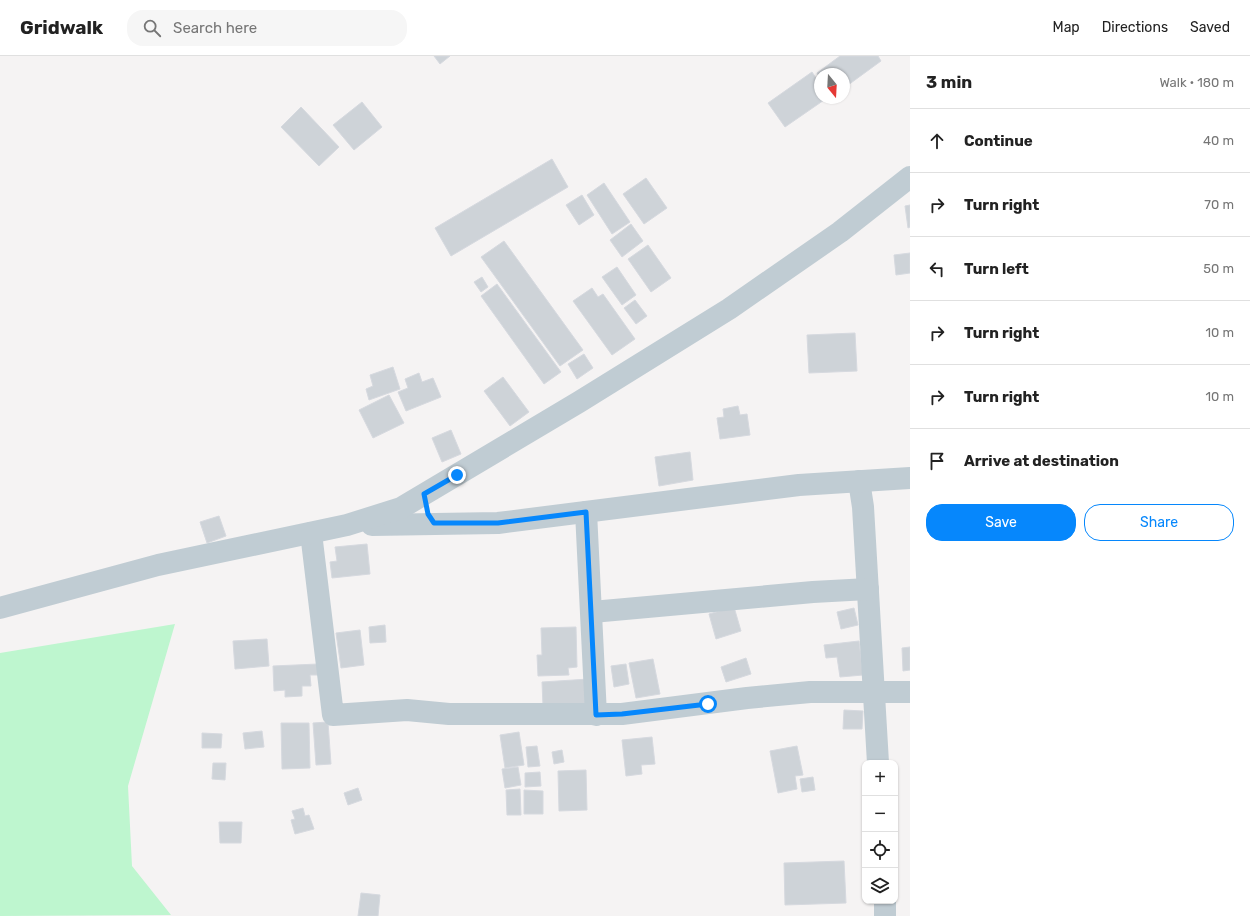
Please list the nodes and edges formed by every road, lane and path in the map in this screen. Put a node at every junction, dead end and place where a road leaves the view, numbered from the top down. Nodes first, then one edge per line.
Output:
1 (910, 178) edge
2 (910, 478) edge
3 (859, 481) junction
4 (424, 494) junction
5 (586, 512) junction
6 (434, 523) junction
7 (347, 525) junction
8 (311, 533) junction
9 (868, 589) junction
10 (0, 608) edge
11 (592, 612) junction
12 (874, 691) junction
13 (910, 692) edge
14 (596, 715) junction
15 (878, 760) edge
16 (885, 904) edge
17 (885, 916) edge

1 - 4 street
2 - 3 street
3 - 5 street
3 - 9 street
4 - 6 street
4 - 7 street
5 - 6 street
5 - 11 street
6 - 7 street
7 - 8 street
8 - 10 street
8 - 14 street
9 - 11 street
9 - 12 street
11 - 14 street
12 - 13 street
12 - 14 street
12 - 15 street
16 - 17 street

